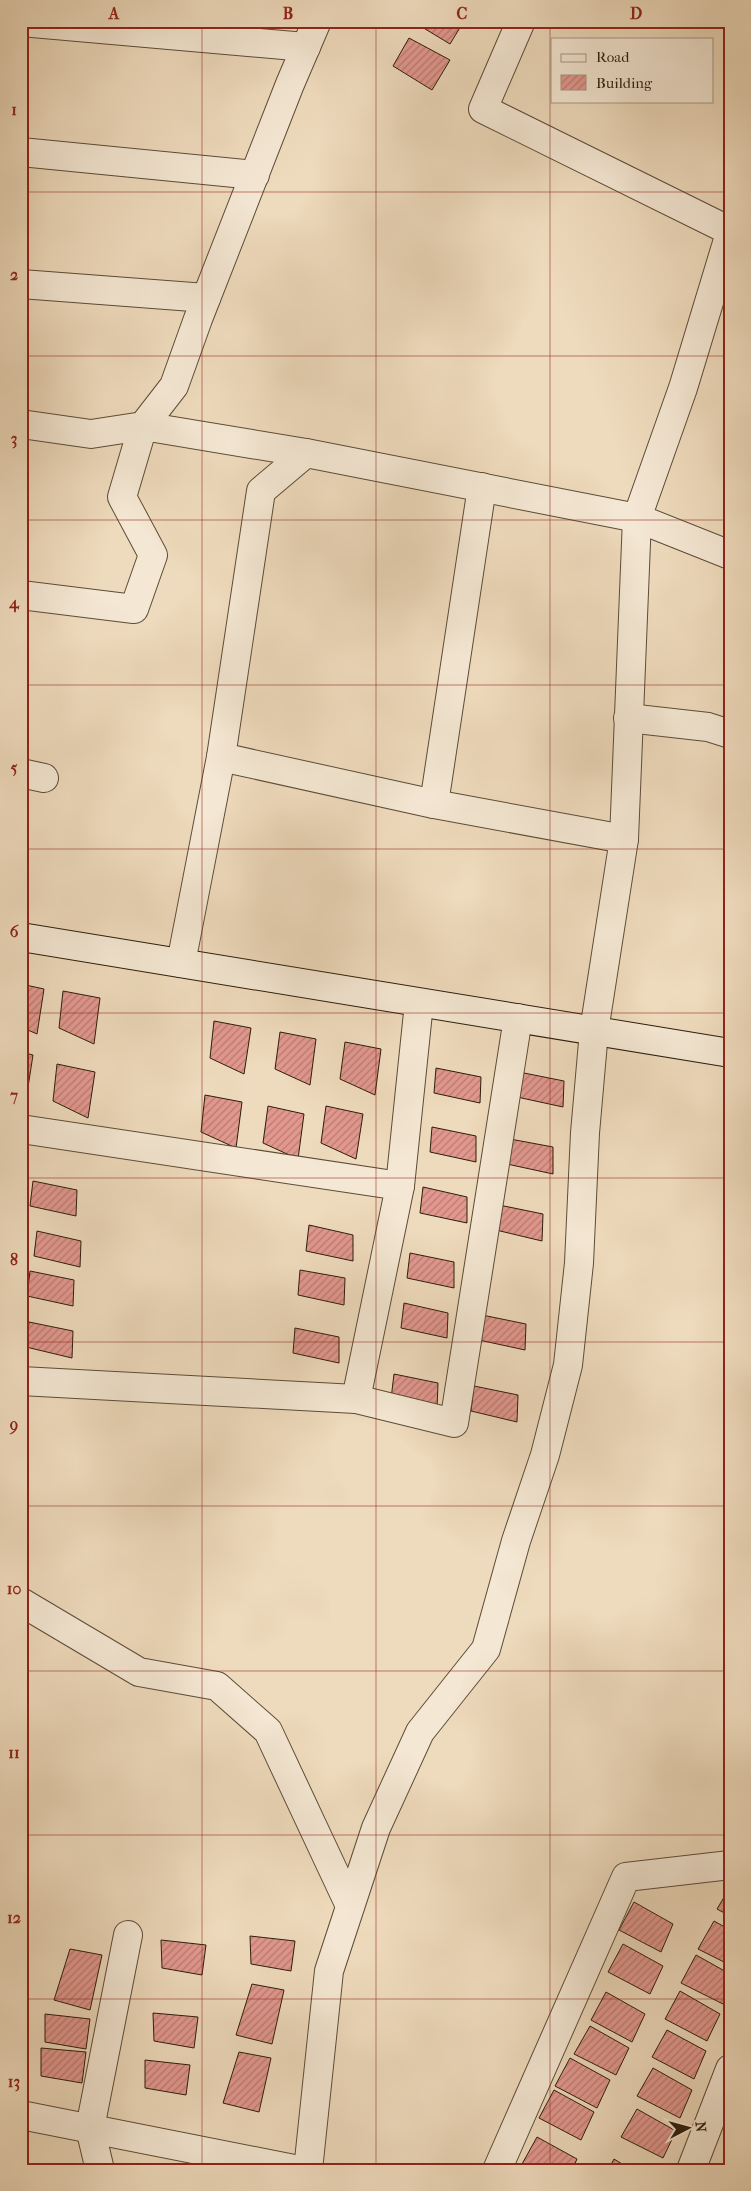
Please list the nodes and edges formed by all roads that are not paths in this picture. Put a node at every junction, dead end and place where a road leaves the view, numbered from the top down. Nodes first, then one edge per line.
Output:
1 (317, 21) edge
2 (522, 21) edge
3 (21, 22) edge
4 (306, 47) junction
5 (21, 152) edge
6 (254, 175) junction
7 (730, 232) edge
8 (21, 284) edge
9 (206, 298) junction
10 (21, 424) edge
11 (142, 426) junction
12 (306, 453) junction
13 (482, 487) junction
14 (637, 518) junction
15 (730, 555) edge
16 (21, 595) edge
17 (628, 718) junction
18 (730, 734) edge
19 (221, 757) junction
20 (434, 804) junction
21 (624, 839) junction
22 (21, 937) edge
23 (181, 963) junction
24 (419, 1003) junction
25 (518, 1018) junction
26 (594, 1031) junction
27 (730, 1053) edge
28 (21, 1129) edge
29 (400, 1186) junction
30 (21, 1381) edge
31 (356, 1399) junction
32 (21, 1602) edge
33 (730, 1865) edge
34 (350, 1906) junction
35 (128, 1935) dead end
36 (730, 2069) edge
37 (21, 2115) edge
38 (90, 2128) junction
39 (100, 2170) edge
40 (299, 2170) edge
41 (308, 2170) edge
42 (497, 2170) edge
43 (691, 2170) edge

1 - 4 street
2 - 7 street
3 - 4 street
4 - 6 street
5 - 6 street
6 - 9 street
7 - 14 street
8 - 9 street
9 - 11 street
10 - 11 street
11 - 12 street
11 - 16 street
12 - 13 street
12 - 19 street
13 - 14 street
13 - 20 street
14 - 15 street
14 - 17 street
17 - 18 street
17 - 21 street
19 - 20 street
19 - 23 street
20 - 21 street
21 - 26 street
22 - 23 street
23 - 24 street
24 - 25 street
24 - 29 street
25 - 26 street
25 - 31 street
26 - 27 street
26 - 34 street
28 - 29 street
29 - 31 street
30 - 31 street
32 - 34 street
33 - 42 street
34 - 41 street
35 - 38 street
36 - 43 street
37 - 38 street
38 - 39 street
38 - 40 street

